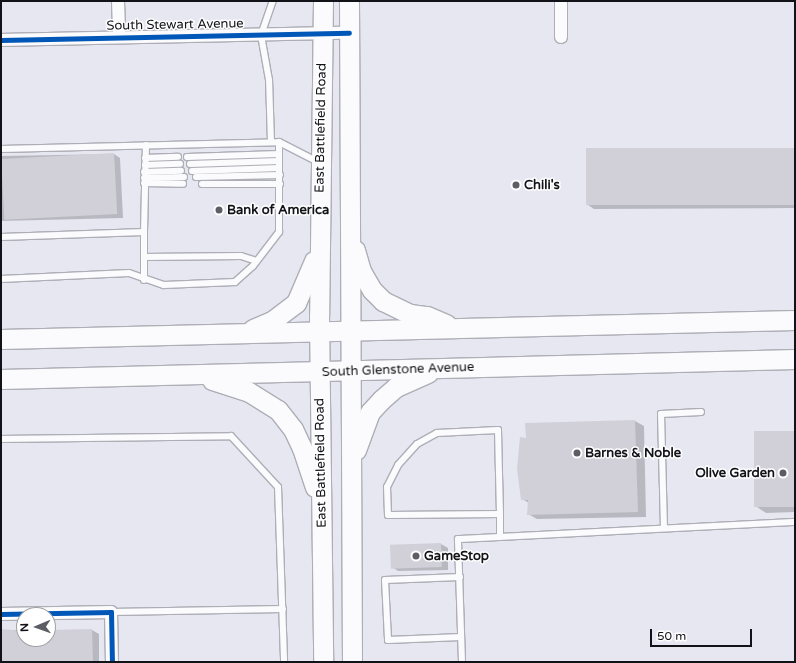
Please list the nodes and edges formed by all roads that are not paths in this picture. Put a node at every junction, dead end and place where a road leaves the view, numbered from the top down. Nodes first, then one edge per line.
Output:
1 (118, 1) edge
2 (273, 1) edge
3 (323, 1) edge
4 (349, 1) edge
5 (561, 1) edge
6 (349, 33) junction
7 (323, 34) junction
8 (261, 35) junction
9 (119, 37) junction
10 (561, 37) dead end
11 (1, 40) edge
12 (271, 142) junction
13 (279, 142) junction
14 (146, 145) junction
15 (1, 149) edge
16 (279, 154) junction
17 (178, 157) dead end
18 (188, 157) dead end
19 (145, 161) junction
20 (320, 163) junction
21 (180, 164) dead end
22 (190, 164) dead end
23 (280, 165) junction
24 (192, 171) dead end
25 (280, 176) junction
26 (196, 177) dead end
27 (144, 178) junction
28 (202, 184) dead end
29 (280, 184) junction
30 (144, 232) junction
31 (349, 233) junction
32 (1, 237) edge
33 (319, 242) junction
34 (144, 257) junction
35 (256, 261) junction
36 (1, 279) edge
37 (144, 280) junction
38 (795, 320) edge
39 (456, 328) junction
40 (349, 331) junction
41 (319, 332) junction
42 (243, 333) junction
43 (1, 339) edge
44 (795, 359) edge
45 (448, 368) junction
46 (350, 371) junction
47 (319, 372) junction
48 (193, 375) junction
49 (1, 380) edge
50 (701, 412) dead end
51 (1, 439) edge
52 (351, 470) junction
53 (321, 511) junction
54 (500, 514) junction
55 (795, 522) edge
56 (664, 528) junction
57 (500, 537) junction
58 (460, 576) junction
59 (283, 609) junction
60 (111, 612) junction
61 (1, 614) edge
62 (461, 637) junction
63 (112, 662) edge
64 (284, 662) edge
65 (323, 662) edge
66 (352, 662) edge
67 (462, 662) edge

1 - 9 street
2 - 8 lane
3 - 7 main road, East Battlefield Road
4 - 6 main road, East Battlefield Road
5 - 10 street
6 - 7 street, South Stewart Avenue
6 - 31 main road, East Battlefield Road
7 - 8 street, South Stewart Avenue
7 - 20 main road, East Battlefield Road
8 - 9 street, South Stewart Avenue
8 - 12 lane
9 - 11 street, South Stewart Avenue
12 - 13 lane
12 - 14 lane
13 - 16 lane
13 - 20 lane
14 - 15 lane
14 - 19 lane
16 - 18 lane
16 - 23 lane
17 - 19 lane
19 - 21 lane
19 - 27 lane
20 - 33 main road, East Battlefield Road
22 - 23 lane
23 - 24 lane
23 - 25 lane
25 - 26 lane
25 - 29 lane
27 - 27 lane
27 - 30 lane
28 - 29 lane
29 - 35 lane
30 - 32 lane
30 - 34 lane
31 - 39 main road
31 - 40 main road, East Battlefield Road
33 - 41 main road, East Battlefield Road
33 - 42 main road
34 - 35 lane
34 - 37 lane
35 - 37 lane
36 - 37 lane
38 - 39 main road
39 - 40 main road
40 - 41 main road
40 - 46 main road, East Battlefield Road
41 - 42 main road
41 - 47 main road, East Battlefield Road
42 - 43 main road
44 - 45 main road, South Glenstone Avenue
45 - 46 main road, South Glenstone Avenue
45 - 52 main road
46 - 47 main road, South Glenstone Avenue
46 - 52 main road, East Battlefield Road
47 - 48 main road, South Glenstone Avenue
47 - 53 main road, East Battlefield Road
48 - 49 main road, South Glenstone Avenue
48 - 53 main road
50 - 56 lane
51 - 59 lane
52 - 66 main road, East Battlefield Road
53 - 65 main road, East Battlefield Road
54 - 54 lane
54 - 57 lane
55 - 56 lane
56 - 57 lane
57 - 58 lane
58 - 62 lane
58 - 62 lane
59 - 60 lane
59 - 64 lane
60 - 61 street
60 - 63 street
62 - 67 lane

